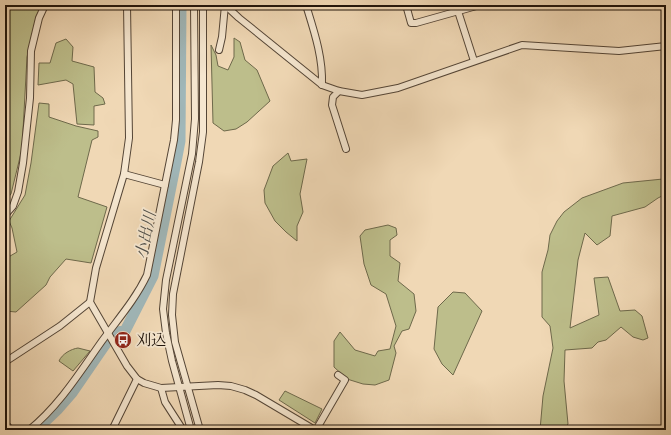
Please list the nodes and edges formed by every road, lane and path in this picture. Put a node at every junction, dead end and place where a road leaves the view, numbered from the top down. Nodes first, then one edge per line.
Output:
1 (45, 5) edge
2 (127, 5) edge
3 (176, 5) edge
4 (194, 5) edge
5 (203, 5) edge
6 (225, 5) edge
7 (306, 5) edge
8 (406, 5) edge
9 (480, 5) edge
10 (457, 8) edge
11 (666, 46) edge
12 (219, 50) dead end
13 (474, 61) junction
14 (322, 84) junction
15 (339, 90) junction
16 (346, 149) dead end
17 (124, 174) junction
18 (165, 186) junction
19 (5, 215) edge
20 (90, 302) junction
21 (110, 337) junction
22 (5, 362) edge
23 (338, 375) dead end
24 (137, 379) junction
25 (179, 386) junction
26 (188, 386) junction
27 (161, 388) junction
28 (5, 423) edge
29 (11, 430) edge
30 (29, 430) edge
31 (112, 430) edge
32 (182, 430) edge
33 (191, 430) edge
34 (200, 430) edge
35 (315, 430) edge

1 - 19 street
2 - 17 street
3 - 18 street
4 - 25 street
5 - 26 street
6 - 12 street
6 - 14 street
7 - 14 street
8 - 10 street
9 - 10 street
10 - 13 street
11 - 13 street
13 - 15 street
14 - 15 street
15 - 16 street
17 - 18 street
17 - 20 street
18 - 21 street
20 - 21 street
20 - 22 street
21 - 24 street
21 - 30 street
23 - 35 street
24 - 27 street
24 - 31 street
25 - 26 street
25 - 27 street
25 - 33 street
26 - 34 street
26 - 35 street
27 - 32 street
28 - 29 street

